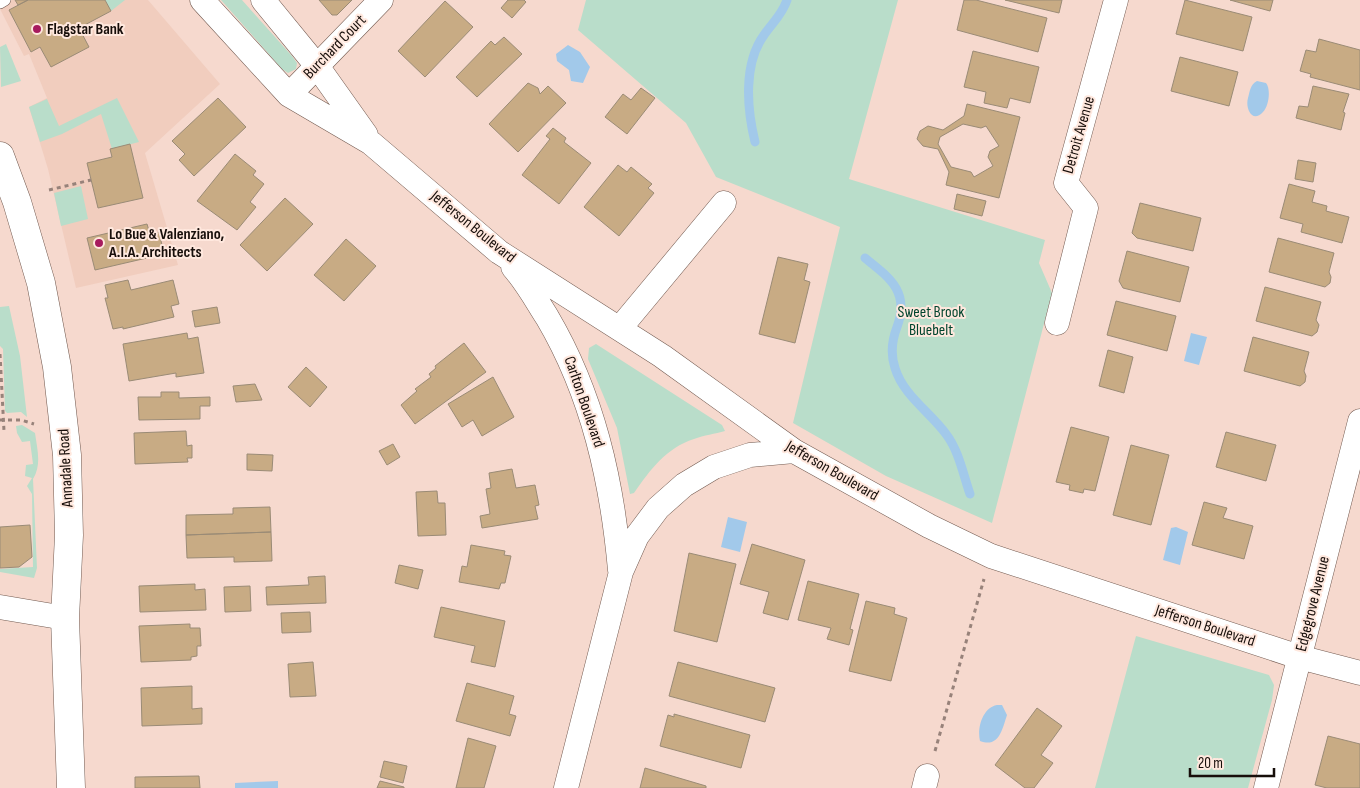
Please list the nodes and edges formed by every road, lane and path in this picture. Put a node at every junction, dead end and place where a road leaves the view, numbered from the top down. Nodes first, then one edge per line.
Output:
1 (5, 0) edge
2 (202, 0) edge
3 (263, 0) edge
4 (381, 0) edge
5 (1116, 0) edge
6 (0, 2) edge
7 (317, 66) junction
8 (289, 95) junction
9 (371, 143) junction
10 (0, 156) edge
11 (91, 180) dead end
12 (49, 190) dead end
13 (724, 202) dead end
14 (499, 252) junction
15 (1057, 323) dead end
16 (620, 328) junction
17 (0, 354) edge
18 (1, 420) edge
19 (1360, 421) edge
20 (34, 424) dead end
21 (4, 431) dead end
22 (794, 451) junction
23 (991, 556) junction
24 (621, 572) junction
25 (0, 607) edge
26 (65, 618) junction
27 (1299, 657) junction
28 (1360, 673) edge
29 (926, 782) edge
30 (71, 788) edge
31 (566, 788) edge
32 (1266, 788) edge

1 - 6 lane
2 - 8 street, Jefferson Boulevard
3 - 7 street, Jefferson Boulevard
4 - 7 street, Burchard Court
5 - 15 street, Detroit Avenue
7 - 8 street, Burchard Court
7 - 9 street, Jefferson Boulevard
8 - 9 street, Jefferson Boulevard
9 - 14 street, Jefferson Boulevard
10 - 26 street, Annadale Road
11 - 12 path
13 - 16 street
14 - 16 street, Jefferson Boulevard
14 - 24 street, Carlton Boulevard
16 - 22 street, Jefferson Boulevard
17 - 18 path
18 - 20 path
18 - 21 path
19 - 27 street, Edgegrove Avenue
22 - 23 street, Jefferson Boulevard
22 - 24 street, Carlton Boulevard
23 - 27 street, Jefferson Boulevard
23 - 29 path
24 - 31 street, Carlton Boulevard
25 - 26 street
26 - 30 street, Annadale Road
27 - 28 street, Jefferson Boulevard
27 - 32 street, Edgegrove Avenue

